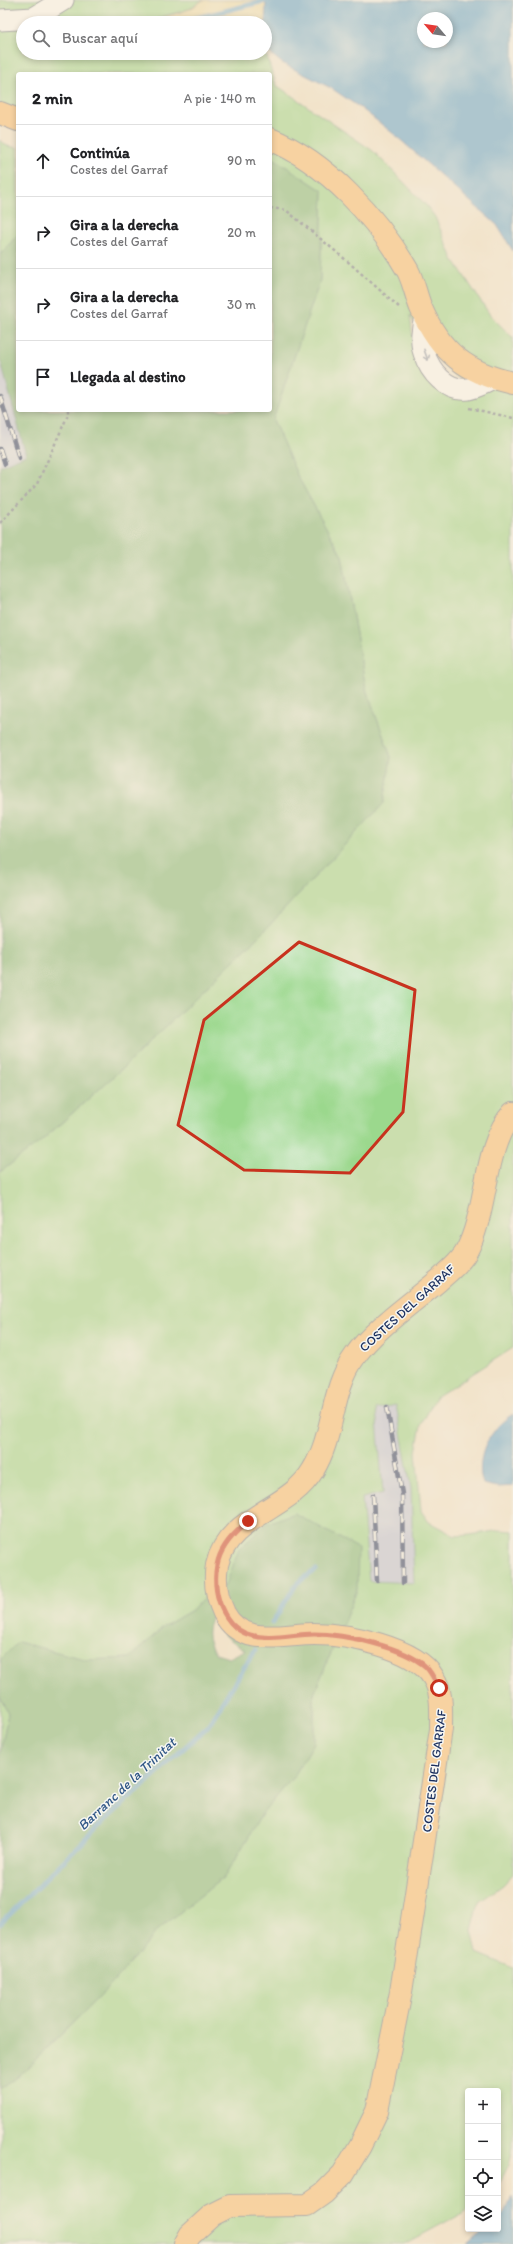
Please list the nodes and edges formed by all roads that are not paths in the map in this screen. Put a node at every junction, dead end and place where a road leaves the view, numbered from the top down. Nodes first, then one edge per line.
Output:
1 (63, 0) edge
2 (37, 16) edge
3 (16, 19) edge
4 (0, 20) edge
5 (0, 113) edge
6 (16, 119) edge
7 (272, 140) edge
8 (504, 381) edge
9 (513, 1113) edge
10 (185, 2244) edge

1 - 2 lane
3 - 4 lane
5 - 6 main road
7 - 8 main road
9 - 10 main road, COSTES DEL GARRAF

